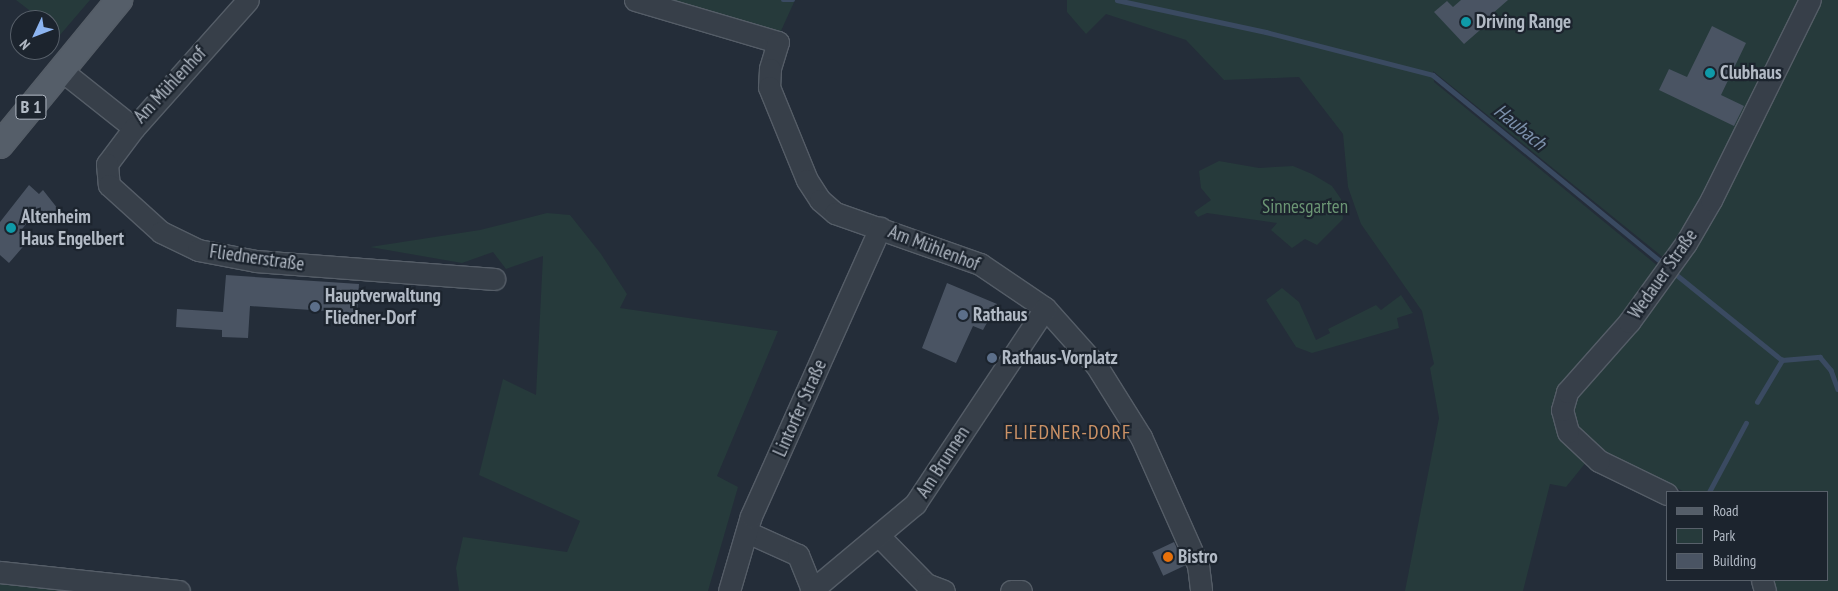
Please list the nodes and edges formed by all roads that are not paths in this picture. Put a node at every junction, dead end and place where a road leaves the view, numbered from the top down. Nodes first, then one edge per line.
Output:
1 (119, 0) edge
2 (248, 0) edge
3 (635, 0) edge
4 (1810, 0) edge
5 (61, 70) junction
6 (134, 128) junction
7 (0, 145) edge
8 (880, 228) junction
9 (494, 278) dead end
10 (1045, 308) junction
11 (1666, 494) edge
12 (747, 532) junction
13 (879, 536) junction
14 (0, 572) edge
15 (1202, 585) edge
16 (811, 590) edge
17 (179, 591) edge
18 (730, 591) edge
19 (944, 591) edge
20 (1011, 591) edge
21 (1021, 591) edge

1 - 5 main road, B 1
2 - 6 street, Am Mühlenhof
3 - 8 street, Am Mühlenhof
4 - 11 street, Wedauer Straße
5 - 6 street, Am Mühlenhof
5 - 7 main road, B 1
6 - 9 street, Fliednerstraße
8 - 10 street, Am Mühlenhof
8 - 12 street, Lintorfer Straße
10 - 13 street, Am Brunnen
10 - 15 street, Am Mühlenhof
12 - 16 street, Am Brunnen
12 - 18 street, Lintorfer Straße
13 - 16 street, Am Brunnen
13 - 19 street
14 - 17 street
20 - 21 street

